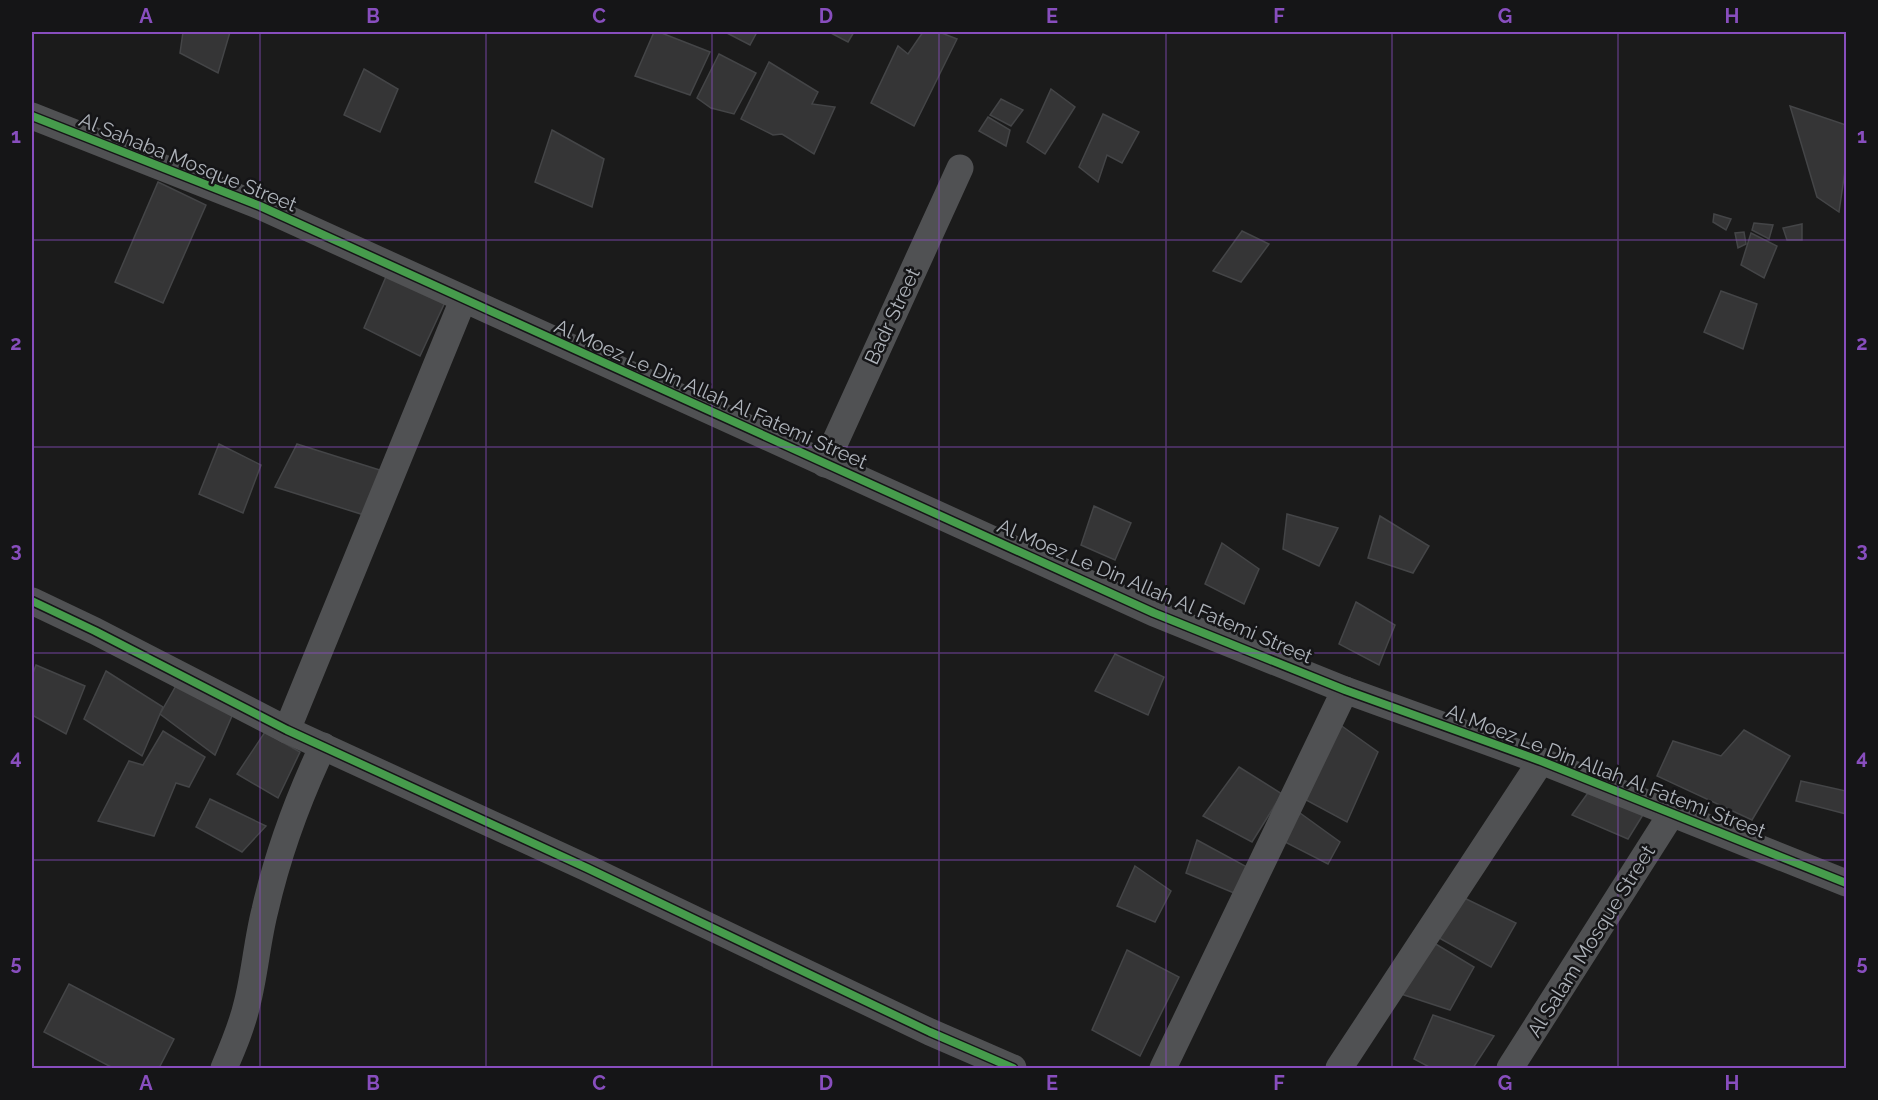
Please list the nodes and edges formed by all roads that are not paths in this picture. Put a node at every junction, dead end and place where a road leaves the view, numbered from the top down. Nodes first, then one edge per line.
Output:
1 (32, 116) edge
2 (960, 168) dead end
3 (463, 300) junction
4 (825, 464) junction
5 (32, 601) edge
6 (1345, 690) junction
7 (287, 730) junction
8 (323, 746) junction
9 (1541, 760) junction
10 (1672, 813) junction
11 (1846, 883) edge
12 (224, 1068) edge
13 (1013, 1068) edge
14 (1164, 1068) edge
15 (1340, 1068) edge
16 (1509, 1068) edge

1 - 3 street, Al Sahaba Mosque Street
2 - 4 street, Badr Street
3 - 4 street, Al Moez Le Din Allah Al Fatemi Street
3 - 7 street
4 - 6 street, Al Moez Le Din Allah Al Fatemi Street
5 - 7 street
6 - 9 street, Al Moez Le Din Allah Al Fatemi Street
6 - 14 street
7 - 8 street
8 - 12 street
8 - 13 street
9 - 10 street, Al Moez Le Din Allah Al Fatemi Street
9 - 15 street
10 - 11 street, Al Moez Le Din Allah Al Fatemi Street
10 - 16 street, Al Salam Mosque Street

